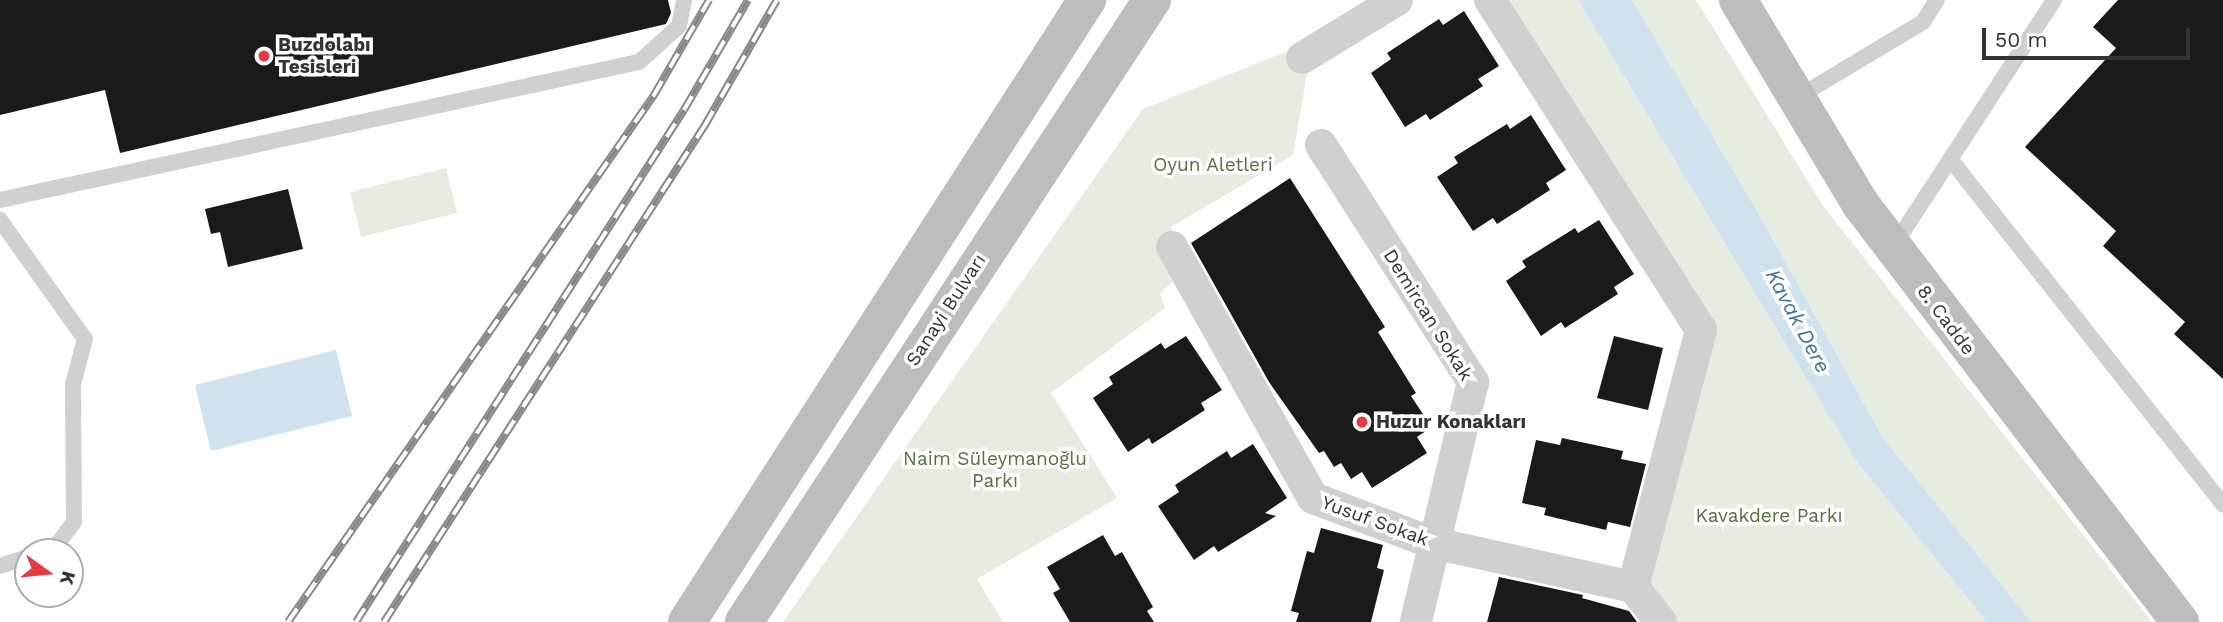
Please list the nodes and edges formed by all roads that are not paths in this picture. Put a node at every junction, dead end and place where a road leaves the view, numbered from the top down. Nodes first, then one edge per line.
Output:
1 (684, 0) edge
2 (1087, 0) edge
3 (1152, 0) edge
4 (1397, 0) edge
5 (1490, 0) edge
6 (1738, 0) edge
7 (1937, 0) edge
8 (2054, 0) edge
9 (1302, 58) dead end
10 (1798, 97) junction
11 (1321, 145) dead end
12 (1951, 160) junction
13 (0, 201) edge
14 (0, 220) edge
15 (1172, 247) dead end
16 (1892, 249) junction
17 (2223, 504) edge
18 (62, 538) edge
19 (1433, 543) junction
20 (1633, 587) junction
21 (687, 622) edge
22 (744, 622) edge
23 (1416, 622) edge
24 (1661, 622) edge
25 (2180, 622) edge

1 - 13 lane
2 - 21 main road
3 - 22 main road, Sanayi Bulvarı
4 - 9 street
5 - 20 street
6 - 10 main road, 8. Cadde
7 - 10 lane
8 - 12 lane
10 - 16 main road, 8. Cadde
11 - 19 street, Demircan Sokak
12 - 16 lane
12 - 17 lane
14 - 18 lane
15 - 19 street, Yusuf Sokak
16 - 25 main road, 8. Cadde
19 - 20 street, Yusuf Sokak
19 - 23 street, Demircan Sokak
20 - 24 street

